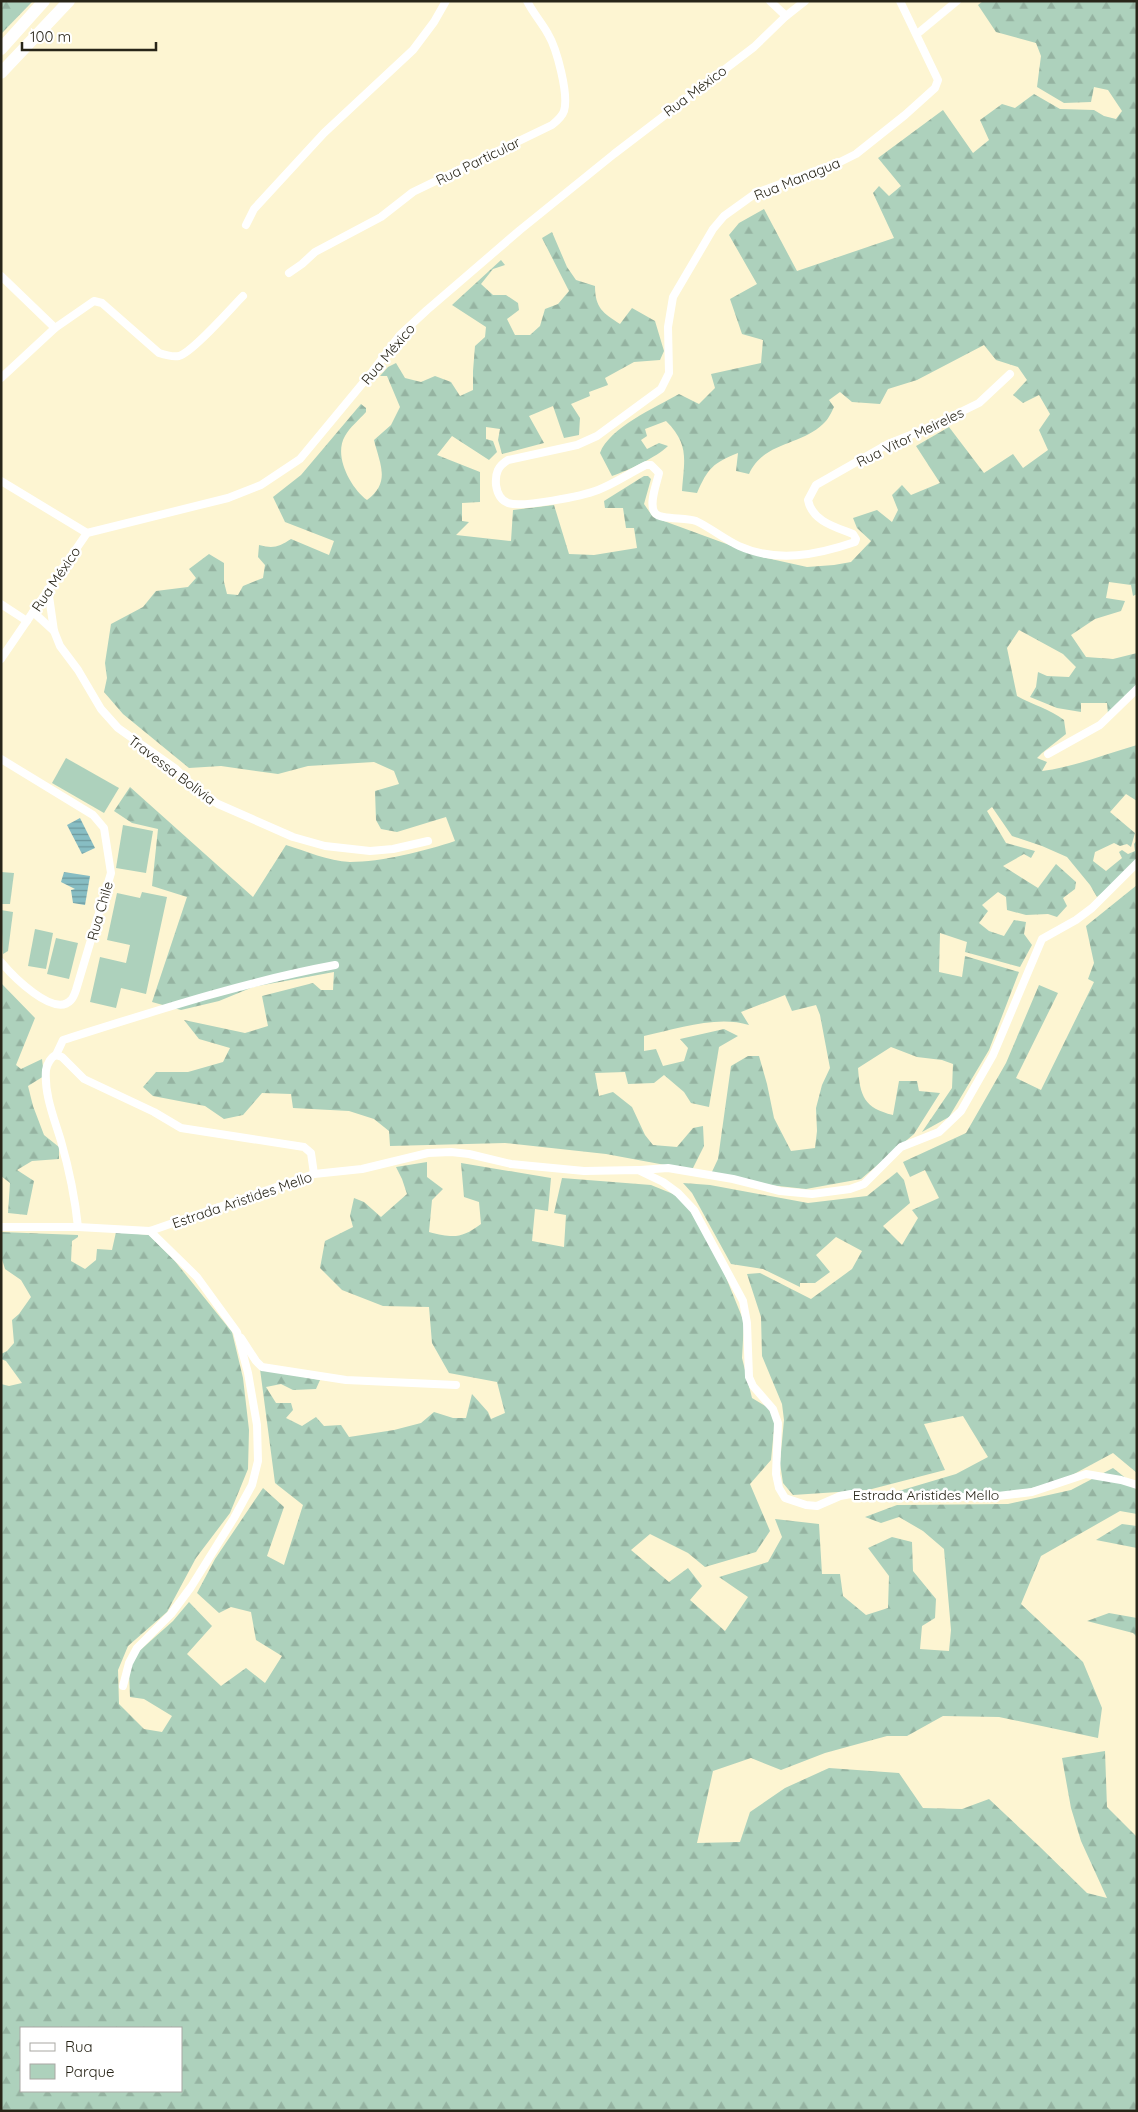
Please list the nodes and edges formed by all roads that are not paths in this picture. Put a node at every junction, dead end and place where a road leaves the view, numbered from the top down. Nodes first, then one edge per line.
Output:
1 (44, 1) edge
2 (69, 1) edge
3 (446, 1) edge
4 (527, 1) edge
5 (770, 1) edge
6 (805, 1) edge
7 (900, 1) edge
8 (958, 1) edge
9 (786, 16) junction
10 (917, 34) junction
11 (1, 49) edge
12 (1, 73) edge
13 (246, 225) dead end
14 (289, 273) dead end
15 (1, 276) edge
16 (243, 296) dead end
17 (55, 328) junction
18 (1010, 374) dead end
19 (1, 378) edge
20 (1, 481) edge
21 (496, 486) joint
22 (87, 533) junction
23 (48, 589) junction
24 (1, 604) edge
25 (33, 612) junction
26 (27, 621) junction
27 (54, 630) junction
28 (1, 659) edge
29 (1137, 689) edge
30 (1048, 754) dead end
31 (1, 759) edge
32 (428, 841) dead end
33 (1137, 863) edge
34 (1, 962) edge
35 (335, 965) dead end
36 (56, 1055) junction
37 (638, 1170) junction
38 (314, 1174) junction
39 (1, 1227) edge
40 (78, 1227) junction
41 (150, 1231) junction
42 (237, 1332) junction
43 (456, 1385) dead end
44 (1137, 1485) edge
45 (123, 1686) dead end

1 - 11 main road
2 - 12 main road
3 - 13 street
4 - 14 street, Rua Particular
5 - 9 street
6 - 9 street, Rua México
7 - 10 street
8 - 10 street
9 - 22 street, Rua México
10 - 21 street, Rua Managua
15 - 17 street
16 - 17 street
17 - 19 street
18 - 21 street, Rua Vitor Meireles
20 - 22 street
22 - 23 street, Rua México
23 - 25 street, Rua México
23 - 27 street, Travessa Bolívia
24 - 26 street
25 - 26 street, Rua México
25 - 27 street, Travessa Bolívia
26 - 28 street, Rua México
27 - 32 street, Travessa Bolívia
29 - 30 street
31 - 34 street, Rua Chile
33 - 37 street
35 - 36 street
36 - 38 street
36 - 40 street
37 - 38 street, Estrada Aristides Mello
37 - 44 street, Estrada Aristides Mello
38 - 41 street, Estrada Aristides Mello
39 - 40 street, Estrada Aristides Mello
40 - 41 street, Estrada Aristides Mello
41 - 42 street
42 - 43 street
42 - 45 street

